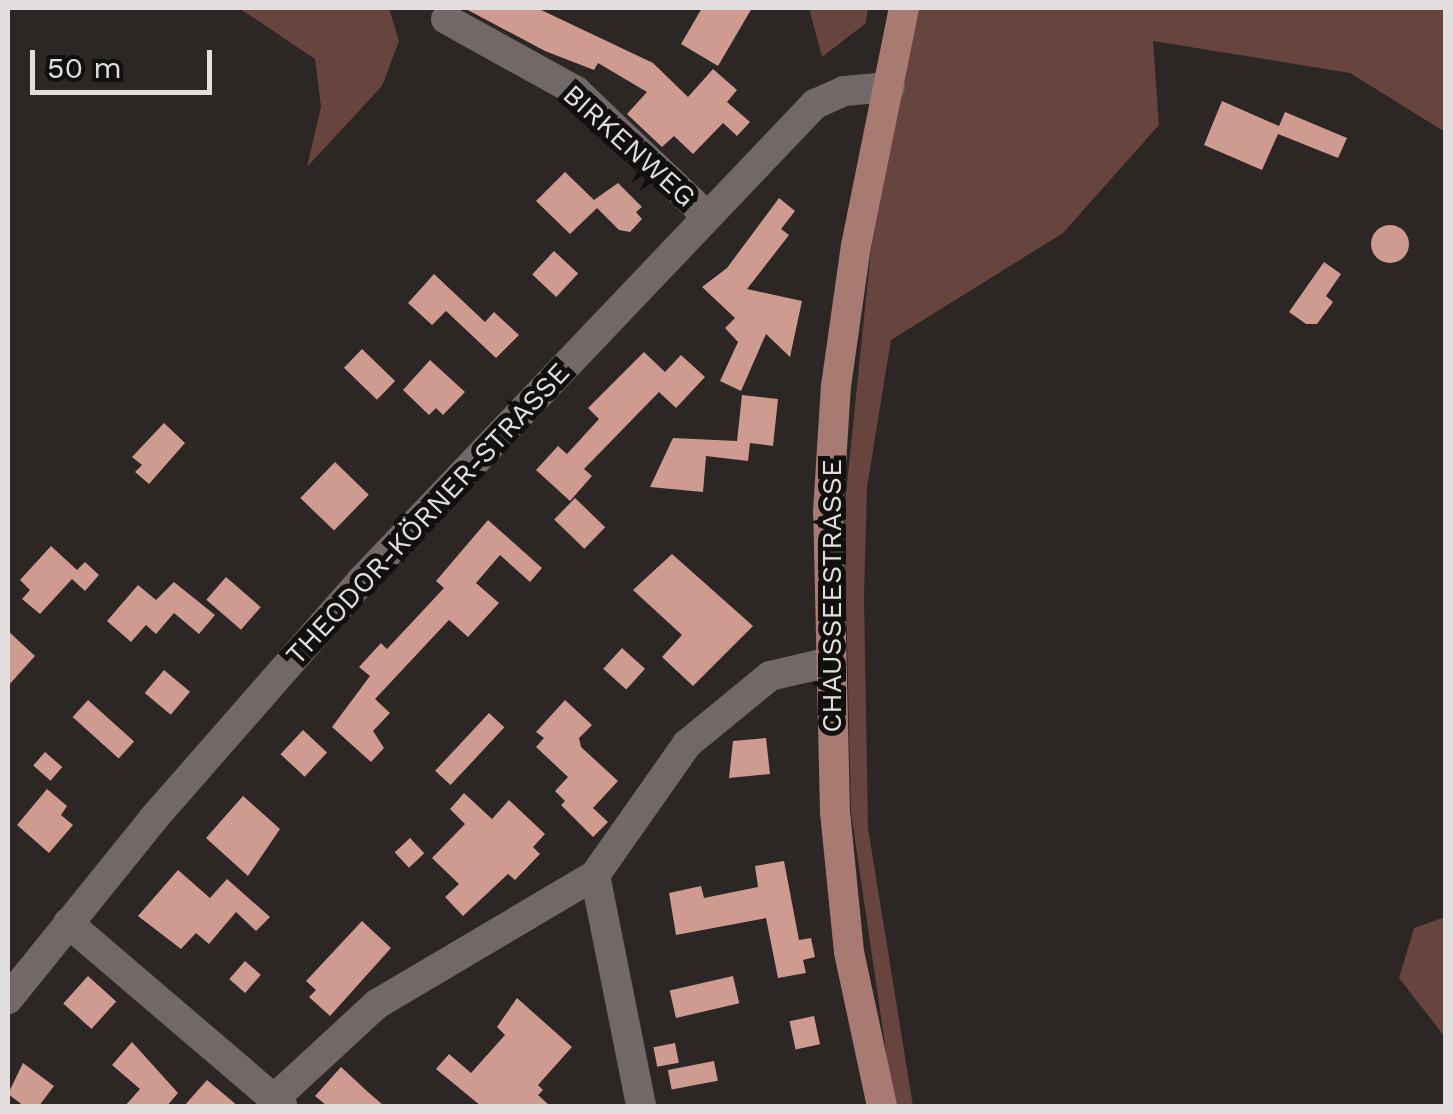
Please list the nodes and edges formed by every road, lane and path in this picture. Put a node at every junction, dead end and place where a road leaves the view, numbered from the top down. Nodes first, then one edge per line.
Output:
1 (904, 8) edge
2 (446, 19) dead end
3 (890, 86) junction
4 (706, 216) junction
5 (830, 662) junction
6 (595, 875) junction
7 (68, 923) junction
8 (8, 998) edge
9 (278, 1103) edge
10 (642, 1106) edge
11 (882, 1106) edge

1 - 3 main road, CHAUSSEESTRASSE
2 - 4 street, BIRKENWEG
3 - 4 street, THEODOR-KÖRNER-STRASSE
3 - 5 main road, CHAUSSEESTRASSE
4 - 7 street, THEODOR-KÖRNER-STRASSE
5 - 6 street
5 - 11 main road, CHAUSSEESTRASSE
6 - 9 street
6 - 10 street
7 - 8 street, THEODOR-KÖRNER-STRASSE
7 - 9 street

